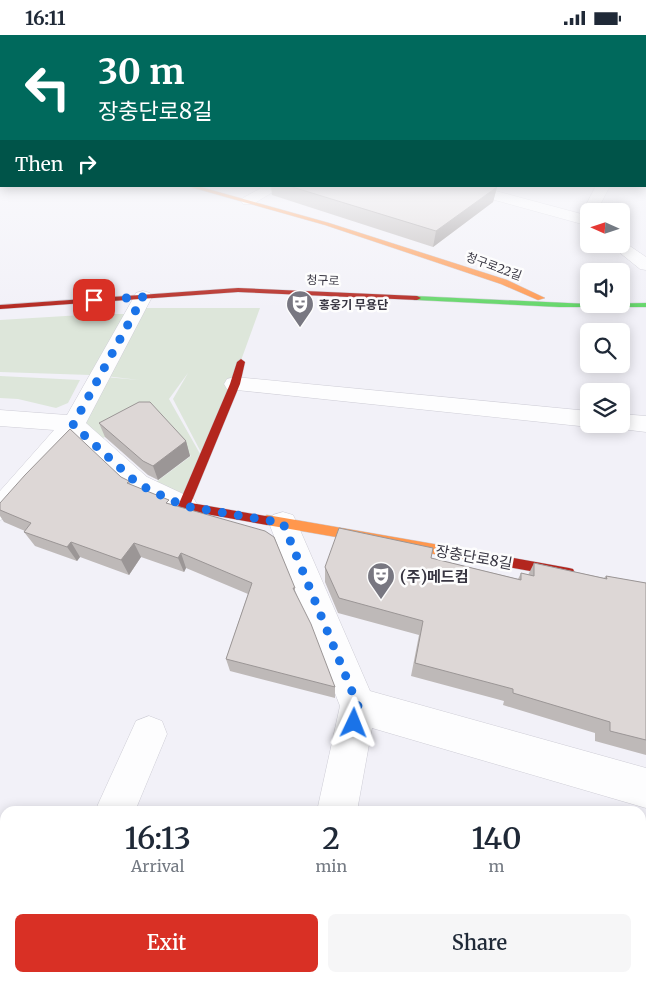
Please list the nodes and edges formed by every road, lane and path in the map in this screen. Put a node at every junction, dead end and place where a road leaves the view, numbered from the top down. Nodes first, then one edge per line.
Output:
1 (317, 221) edge
2 (629, 253) edge
3 (646, 265) edge
4 (143, 297) junction
5 (559, 305) junction
6 (646, 305) edge
7 (0, 307) edge
8 (241, 362) dead end
9 (235, 384) junction
10 (0, 417) edge
11 (580, 418) edge
12 (630, 423) edge
13 (646, 424) edge
14 (73, 425) junction
15 (184, 506) junction
16 (0, 509) edge
17 (283, 523) junction
18 (582, 575) edge
19 (358, 706) junction
20 (148, 735) dead end
21 (646, 788) edge
22 (117, 806) edge
23 (338, 806) edge

1 - 5 street, 청구로22길
2 - 3 street
4 - 5 street, 청구로
4 - 7 street, 청구로
4 - 14 street
5 - 6 street, 청구로
8 - 9 street
9 - 11 street
9 - 15 street
10 - 14 street
12 - 13 street
14 - 15 street, 장충단로8길
14 - 16 street
15 - 17 street, 장충단로8길
17 - 18 street, 장충단로8길
17 - 19 street
19 - 21 street
19 - 23 street
20 - 22 street

